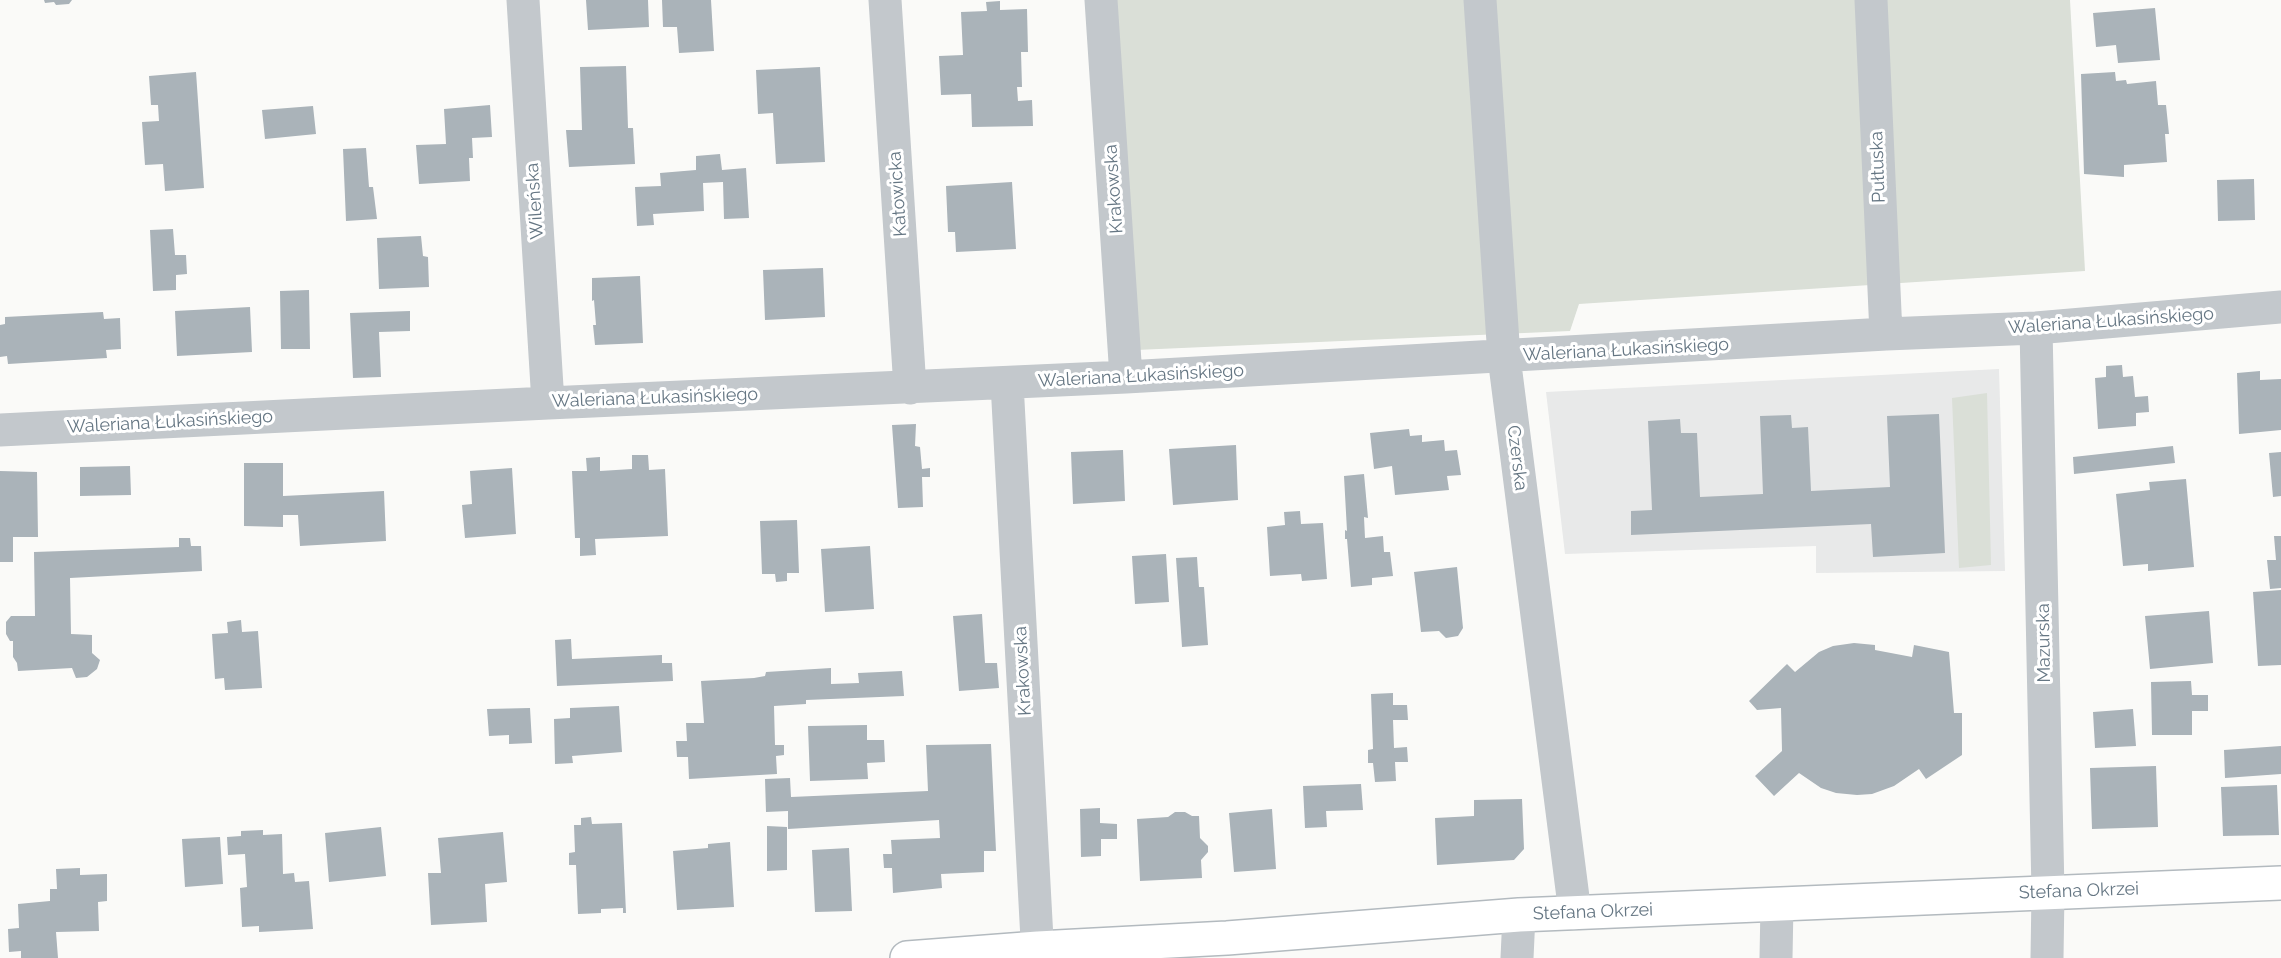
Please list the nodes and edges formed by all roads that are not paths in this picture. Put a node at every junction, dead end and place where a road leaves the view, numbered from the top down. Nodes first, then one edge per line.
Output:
1 (523, 0) edge
2 (885, 0) edge
3 (1101, 0) edge
4 (1480, 0) edge
5 (1871, 0) edge
6 (2281, 307) edge
7 (2036, 328) junction
8 (1886, 334) junction
9 (1504, 357) junction
10 (1126, 377) junction
11 (1007, 383) junction
12 (910, 388) junction
13 (548, 403) junction
14 (0, 430) edge
15 (2281, 882) edge
16 (2048, 892) junction
17 (1777, 904) junction
18 (1575, 913) junction
19 (1519, 915) junction
20 (1227, 948) edge
21 (1038, 953) edge
22 (907, 958) edge
23 (1517, 958) edge
24 (1776, 958) edge
25 (2046, 958) edge

1 - 13 street, Wileńska
2 - 12 street, Katowicka
3 - 10 street, Krakowska
4 - 9 street, Czerska
5 - 8 street, Pułtuska
6 - 7 street, Waleriana Łukasińskiego
7 - 8 street, Waleriana Łukasińskiego
7 - 16 street, Mazurska
8 - 9 street, Waleriana Łukasińskiego
9 - 10 street, Waleriana Łukasińskiego
9 - 18 street, Czerska
10 - 11 street, Waleriana Łukasińskiego
11 - 12 street, Waleriana Łukasińskiego
11 - 21 street, Krakowska
12 - 13 street, Waleriana Łukasińskiego
13 - 14 street, Waleriana Łukasińskiego
15 - 16 street, Stefana Okrzei
16 - 17 street, Stefana Okrzei
16 - 25 street, Mazurska
17 - 18 street, Stefana Okrzei
17 - 24 street
18 - 19 street, Stefana Okrzei
19 - 20 street, Stefana Okrzei
19 - 23 street
20 - 21 street, Stefana Okrzei
21 - 22 street, Stefana Okrzei

